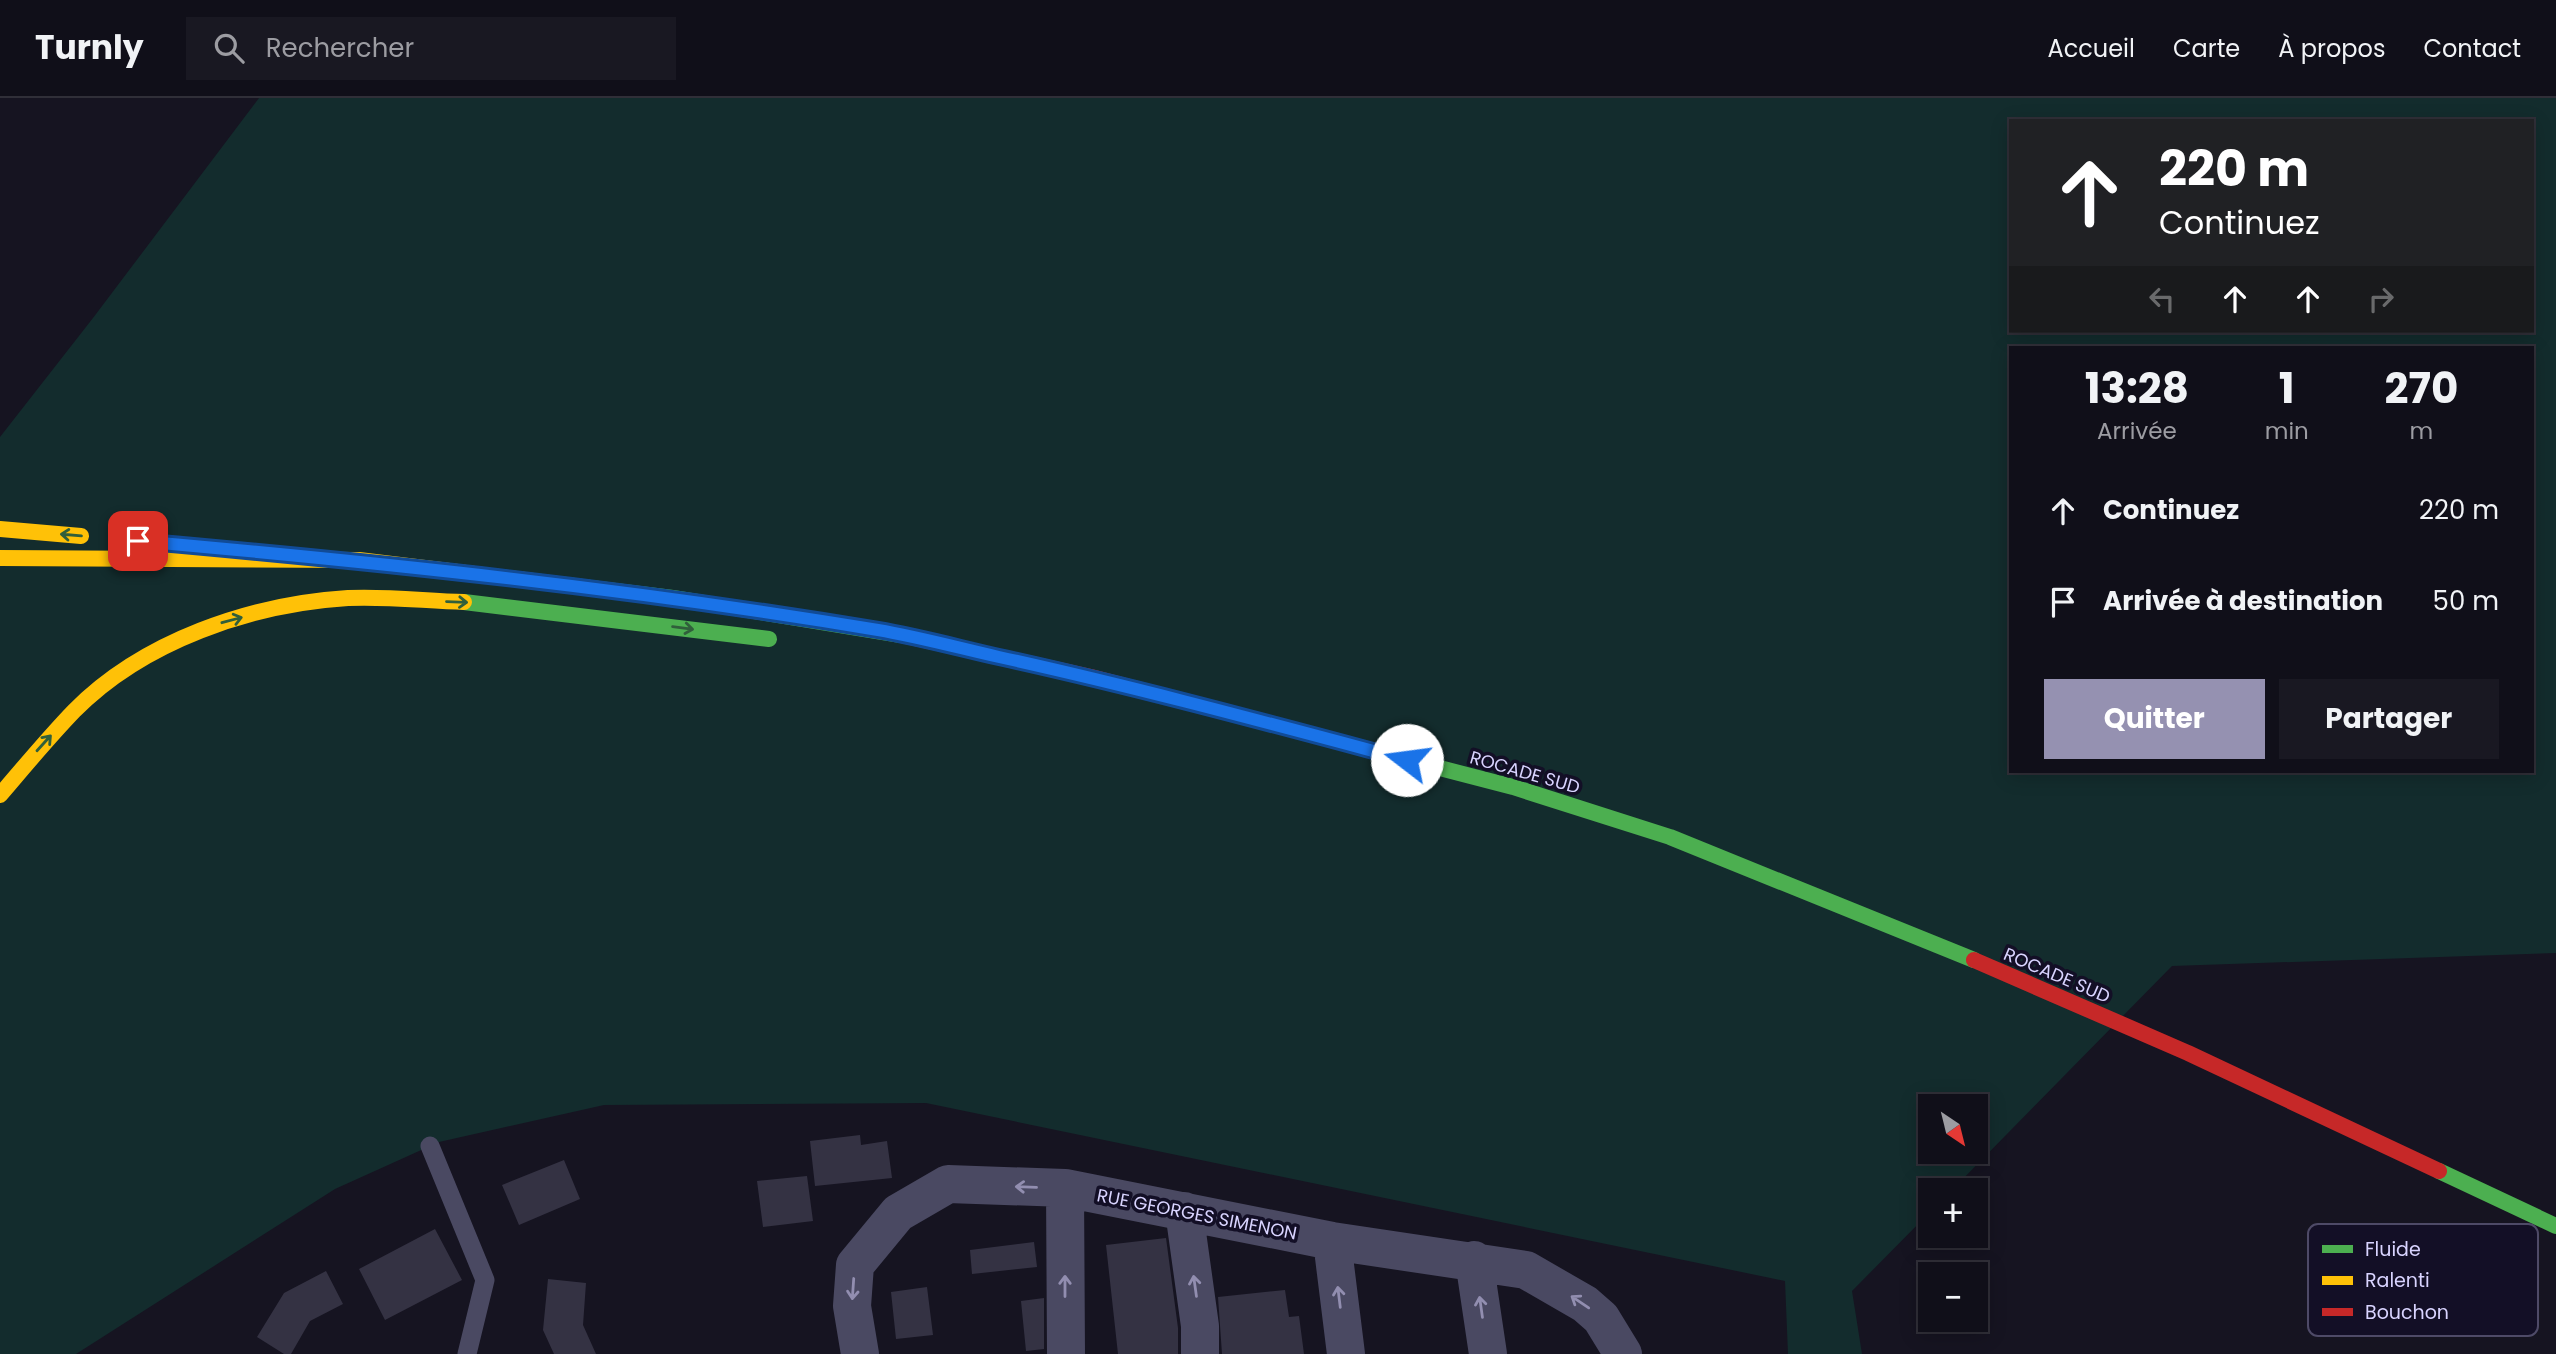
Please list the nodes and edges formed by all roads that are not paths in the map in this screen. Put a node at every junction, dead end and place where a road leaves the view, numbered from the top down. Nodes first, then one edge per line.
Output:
1 (0, 529) edge
2 (97, 537) dead end
3 (152, 542) dead end
4 (0, 558) edge
5 (359, 560) junction
6 (779, 640) dead end
7 (929, 659) dead end
8 (1091, 677) junction
9 (0, 795) edge
10 (430, 1146) dead end
11 (1065, 1188) junction
12 (1184, 1211) junction
13 (2556, 1226) edge
14 (1332, 1241) junction
15 (1474, 1260) junction
16 (467, 1354) edge
17 (860, 1354) edge
18 (1066, 1354) edge
19 (1200, 1354) edge
20 (1346, 1354) edge
21 (1488, 1354) edge
22 (1623, 1354) edge

2 -> 1 main road
3 - 5 main road
4 - 5 main road, ROCADE SUD
5 - 8 main road, ROCADE SUD
9 -> 6 main road
7 - 8 main road
8 - 13 main road, ROCADE SUD
10 - 16 lane
11 - 12 street, RUE GEORGES SIMENON
11 -> 17 street, RUE GEORGES SIMENON
18 -> 11 street
12 - 14 street, RUE GEORGES SIMENON
19 -> 12 street
14 - 15 street, RUE GEORGES SIMENON
20 -> 14 street
21 -> 15 street
22 -> 15 street, RUE GEORGES SIMENON

